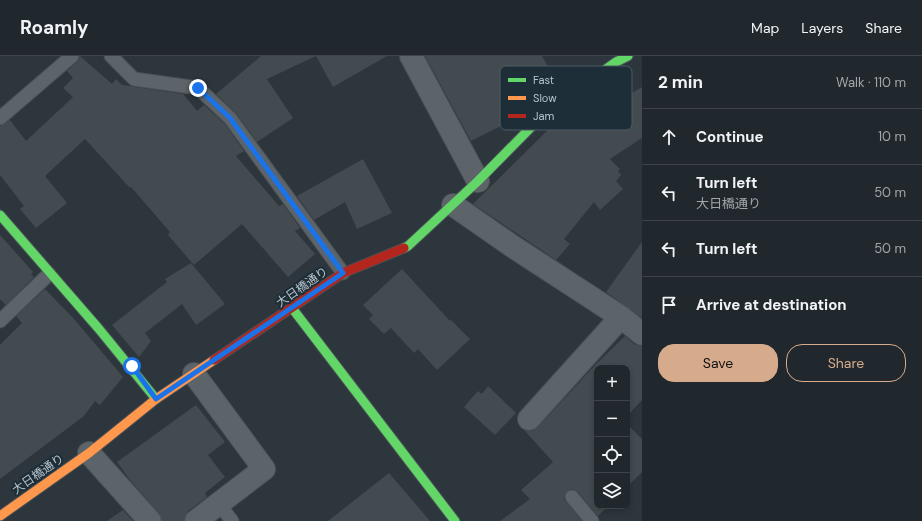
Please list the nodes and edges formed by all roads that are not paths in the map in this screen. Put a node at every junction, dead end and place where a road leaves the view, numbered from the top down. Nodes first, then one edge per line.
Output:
1 (72, 56) edge
2 (111, 56) edge
3 (411, 56) edge
4 (628, 56) edge
5 (610, 66) edge
6 (0, 118) edge
7 (528, 130) edge
8 (478, 181) junction
9 (453, 205) junction
10 (0, 215) edge
11 (343, 273) junction
12 (49, 274) junction
13 (292, 308) junction
14 (622, 317) junction
15 (0, 321) edge
16 (642, 334) edge
17 (194, 374) junction
18 (156, 399) junction
19 (529, 419) dead end
20 (89, 453) junction
21 (572, 497) dead end
22 (219, 504) junction
23 (0, 516) edge
24 (150, 521) edge
25 (196, 521) edge
26 (232, 521) edge
27 (455, 521) edge
28 (592, 521) edge

1 - 6 lane
2 - 11 lane
3 - 8 street
4 - 5 street, 大日橋通り
7 - 8 street, 大日橋通り
8 - 9 street, 大日橋通り
9 - 11 street, 大日橋通り
9 - 14 street
10 - 12 street
11 - 13 street, 大日橋通り
12 - 15 lane
12 - 18 street
13 - 17 street, 大日橋通り
13 - 27 street
14 - 16 street
14 - 19 street
17 - 18 street, 大日橋通り
17 - 22 street
18 - 20 street, 大日橋通り
20 - 23 street, 大日橋通り
20 - 24 street
21 - 28 lane
22 - 25 street
22 - 26 lane

